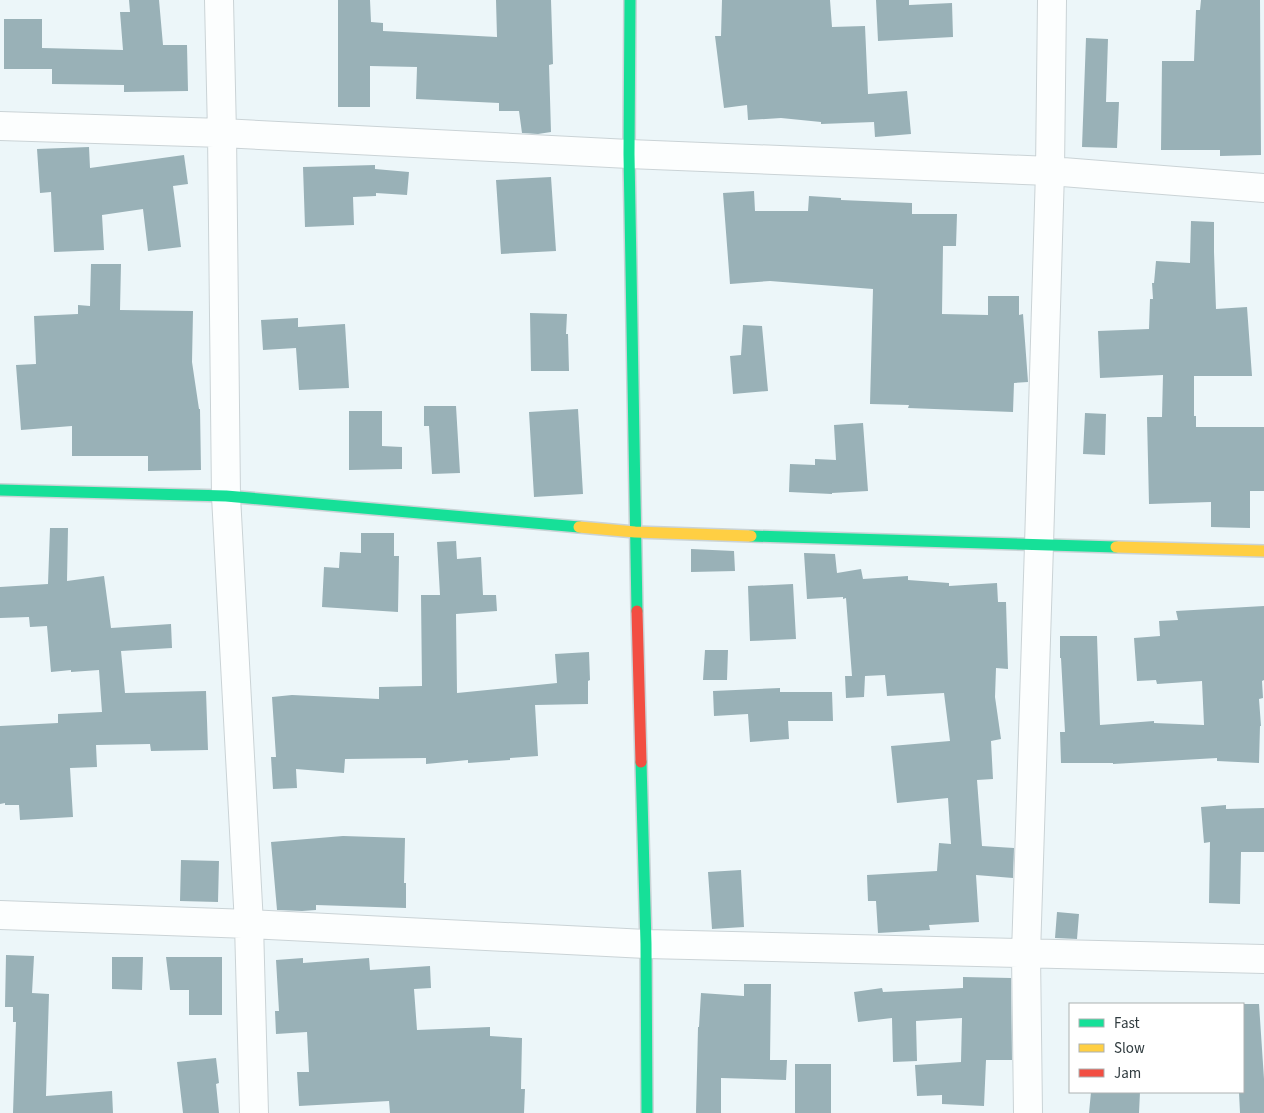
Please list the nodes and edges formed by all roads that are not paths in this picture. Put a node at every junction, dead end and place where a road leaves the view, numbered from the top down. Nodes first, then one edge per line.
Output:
1 (219, 0) edge
2 (630, 0) edge
3 (1052, 0) edge
4 (0, 126) edge
5 (222, 133) junction
6 (629, 154) junction
7 (1050, 171) junction
8 (1264, 188) edge
9 (0, 490) edge
10 (226, 496) junction
11 (635, 532) junction
12 (1040, 545) junction
13 (1264, 551) edge
14 (0, 915) edge
15 (249, 924) junction
16 (646, 944) junction
17 (1026, 954) junction
18 (1264, 959) edge
19 (254, 1113) edge
20 (647, 1113) edge
21 (1028, 1113) edge

1 - 5 street
2 - 6 street
3 - 7 street
4 - 5 street
5 - 6 street
5 - 10 street
6 - 7 street
6 - 11 street
7 - 8 street
7 - 12 street
9 - 10 street
10 - 11 street
10 - 15 street
11 - 12 street
11 - 16 street
12 - 13 street
12 - 17 street
14 - 15 street
15 - 16 street
15 - 19 street
16 - 17 street
16 - 20 street
17 - 18 street
17 - 21 street

